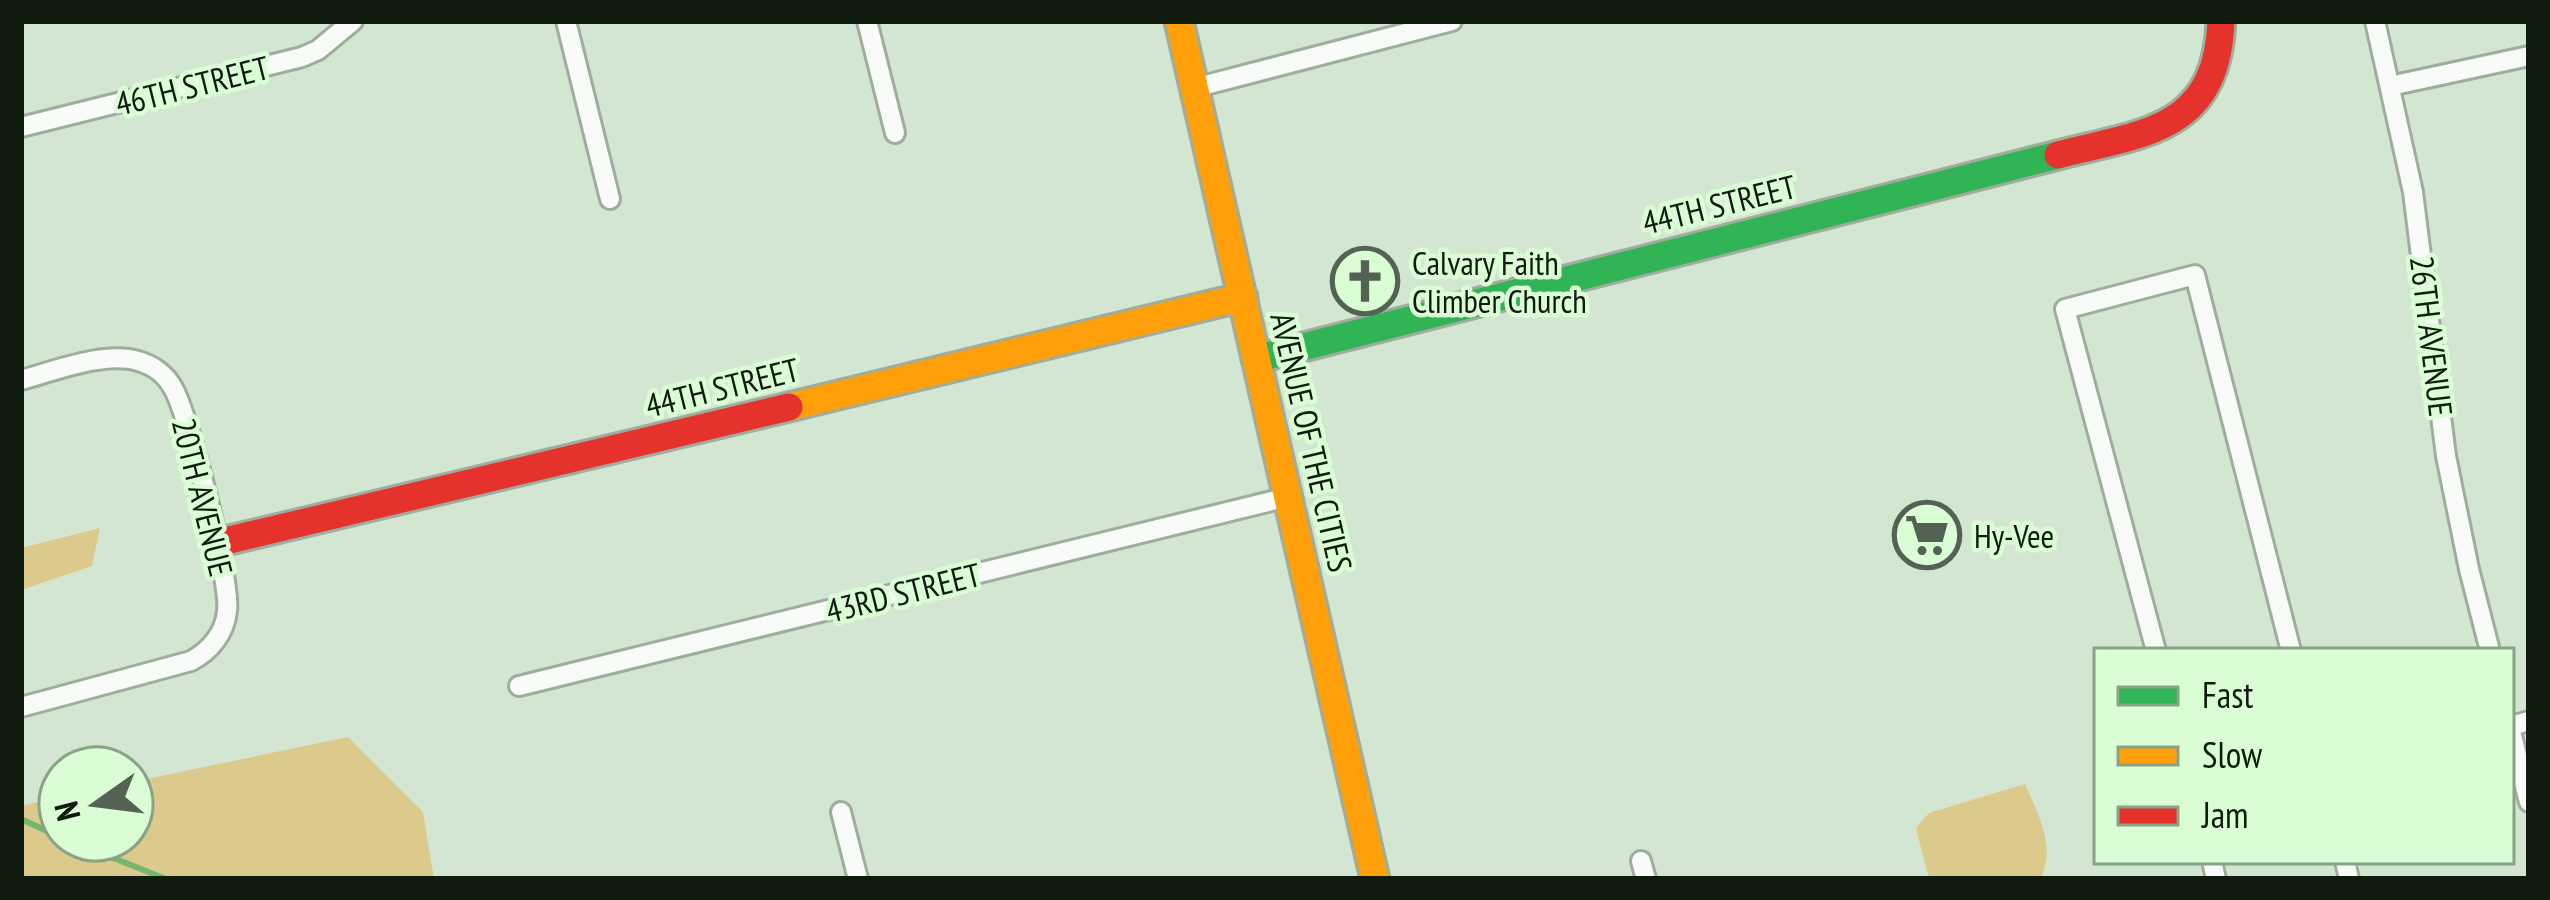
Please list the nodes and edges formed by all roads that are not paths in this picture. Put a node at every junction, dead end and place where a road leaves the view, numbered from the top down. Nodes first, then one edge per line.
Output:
1 (352, 21) edge
2 (566, 21) edge
3 (868, 21) edge
4 (1179, 21) edge
5 (1452, 21) edge
6 (2221, 21) edge
7 (2375, 21) edge
8 (2529, 56) edge
9 (2390, 86) junction
10 (1194, 88) junction
11 (21, 127) edge
12 (896, 133) dead end
13 (610, 199) dead end
14 (1243, 297) junction
15 (1256, 359) junction
16 (21, 380) edge
17 (1288, 497) junction
18 (217, 543) junction
19 (2155, 648) edge
20 (2290, 648) edge
21 (2489, 648) edge
22 (519, 686) dead end
23 (21, 706) edge
24 (2514, 741) edge
25 (2529, 802) edge
26 (841, 812) dead end
27 (858, 879) edge
28 (1375, 879) edge

1 - 11 street, 46TH STREET
2 - 13 street
3 - 12 street
4 - 10 street, AVENUE OF THE CITIES
5 - 10 street
6 - 15 street, 44TH STREET
7 - 9 street, 26TH AVENUE
8 - 9 street
9 - 21 street, 26TH AVENUE
10 - 14 street, AVENUE OF THE CITIES
14 - 15 street, AVENUE OF THE CITIES
14 - 18 street, 44TH STREET
15 - 17 street, AVENUE OF THE CITIES
16 - 18 street, 20TH AVENUE
17 - 22 street, 43RD STREET
17 - 28 street, AVENUE OF THE CITIES
18 - 23 street, 20TH AVENUE
19 - 20 street
24 - 25 street
26 - 27 street

